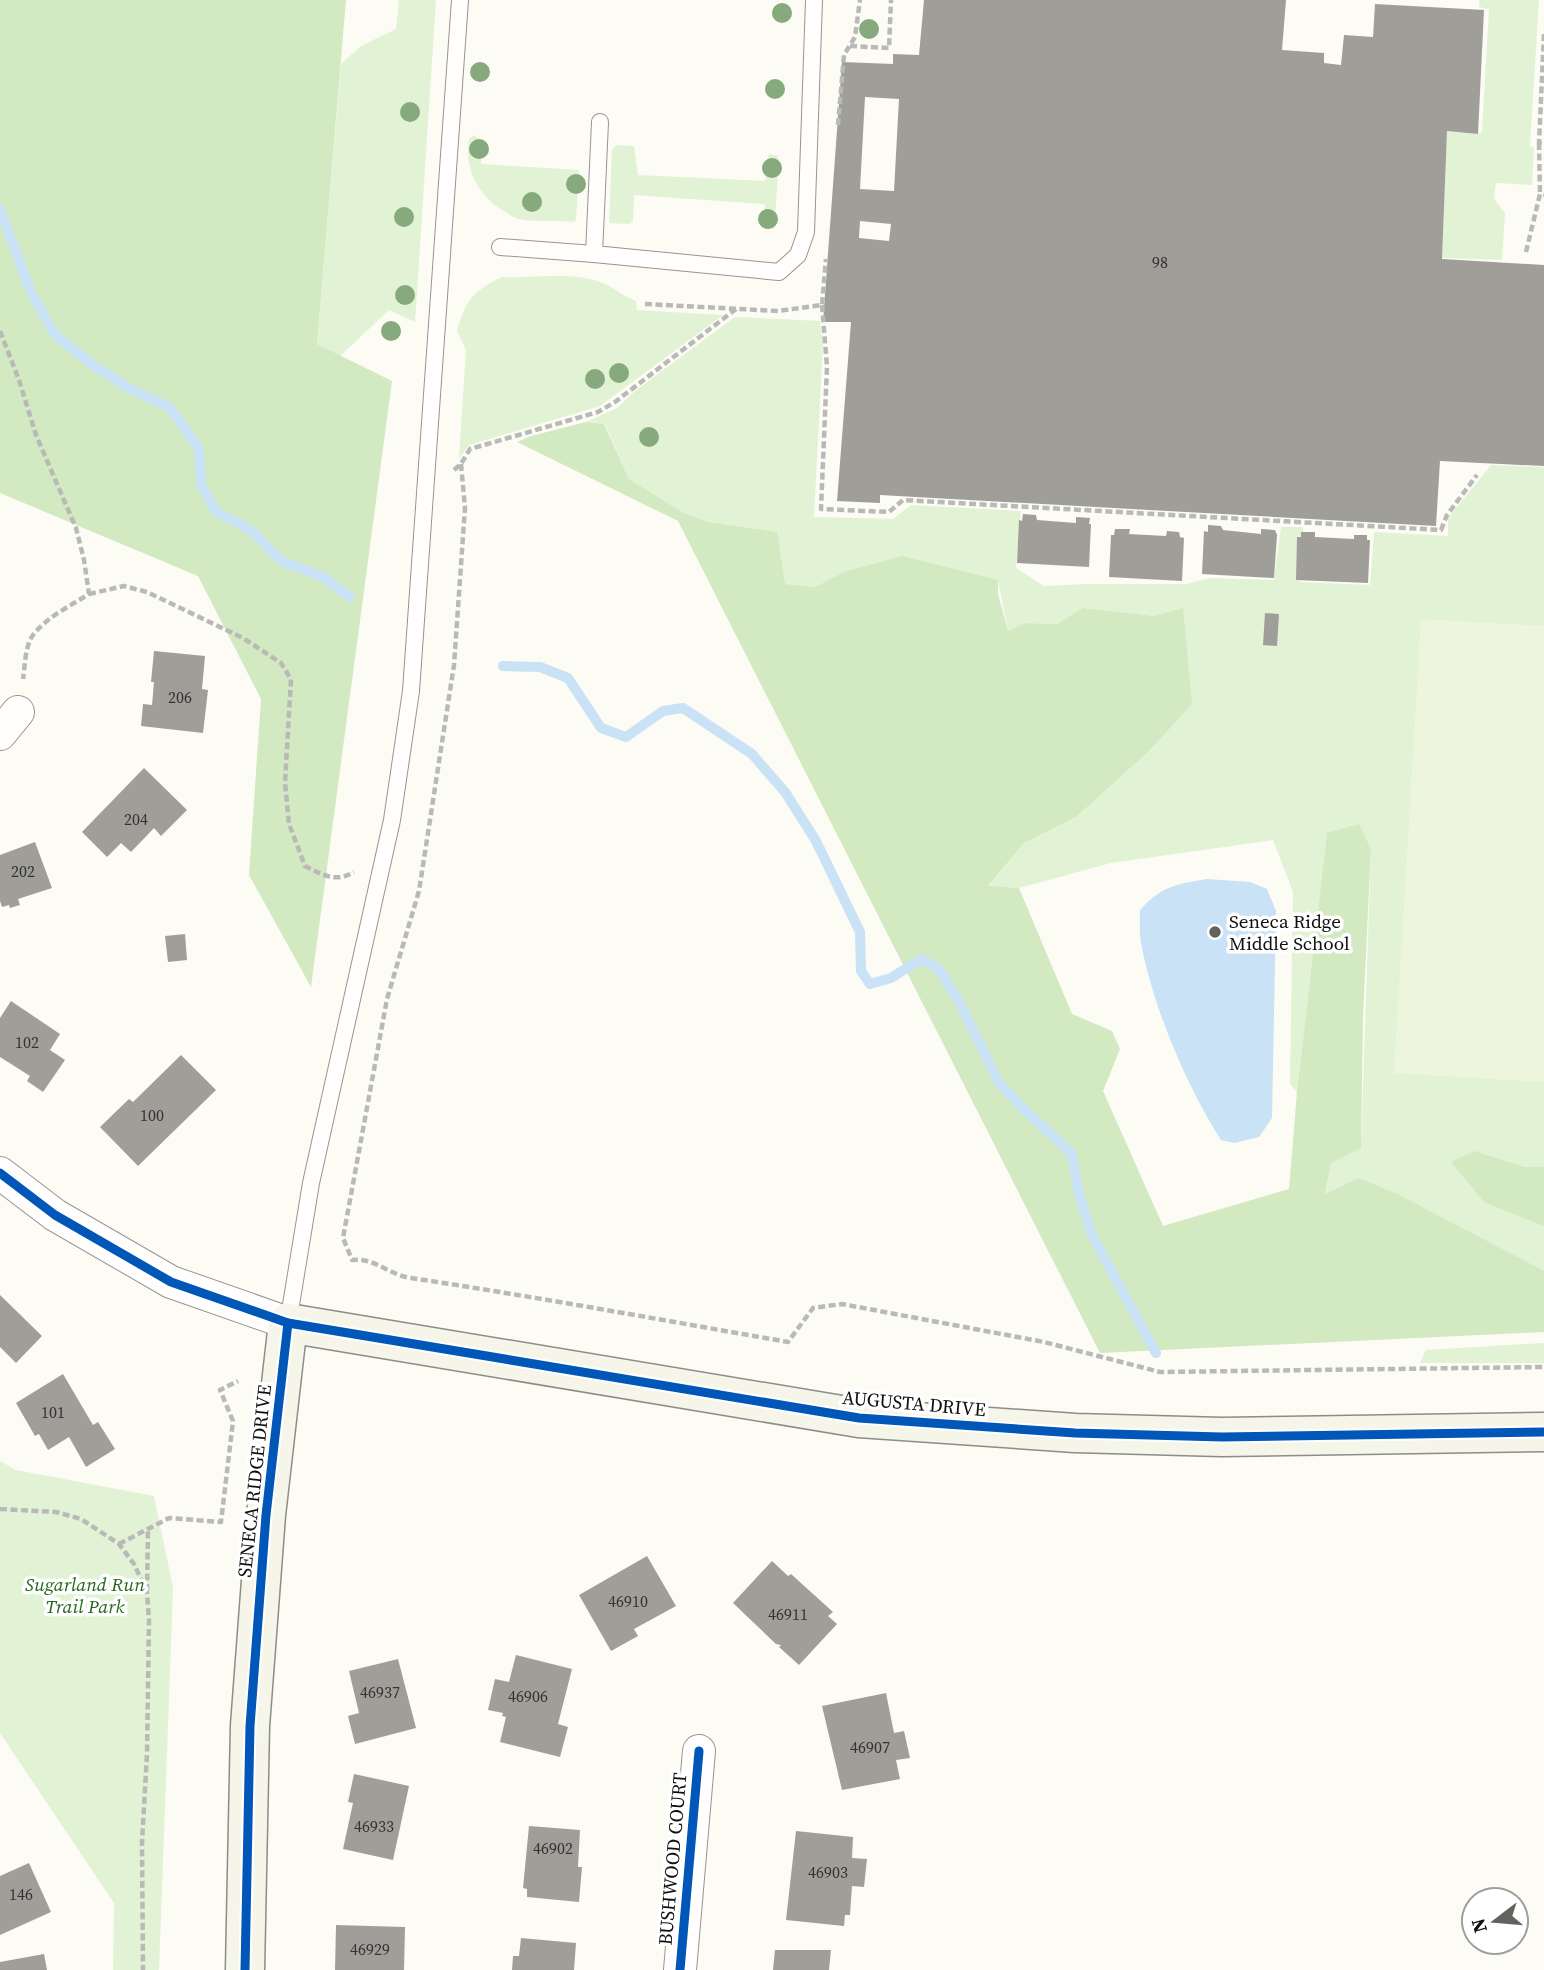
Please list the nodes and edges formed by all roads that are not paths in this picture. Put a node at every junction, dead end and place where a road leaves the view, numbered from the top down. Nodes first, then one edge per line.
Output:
1 (460, 0) edge
2 (814, 0) edge
3 (600, 122) dead end
4 (500, 247) dead end
5 (594, 254) junction
6 (0, 1173) edge
7 (288, 1323) junction
8 (1544, 1433) edge
9 (699, 1751) dead end
10 (245, 1970) edge
11 (680, 1970) edge

1 - 7 lane
2 - 5 lane
3 - 5 lane
4 - 5 lane
6 - 7 street
7 - 8 street, AUGUSTA DRIVE
7 - 10 street, SENECA RIDGE DRIVE
9 - 11 street, BUSHWOOD COURT

